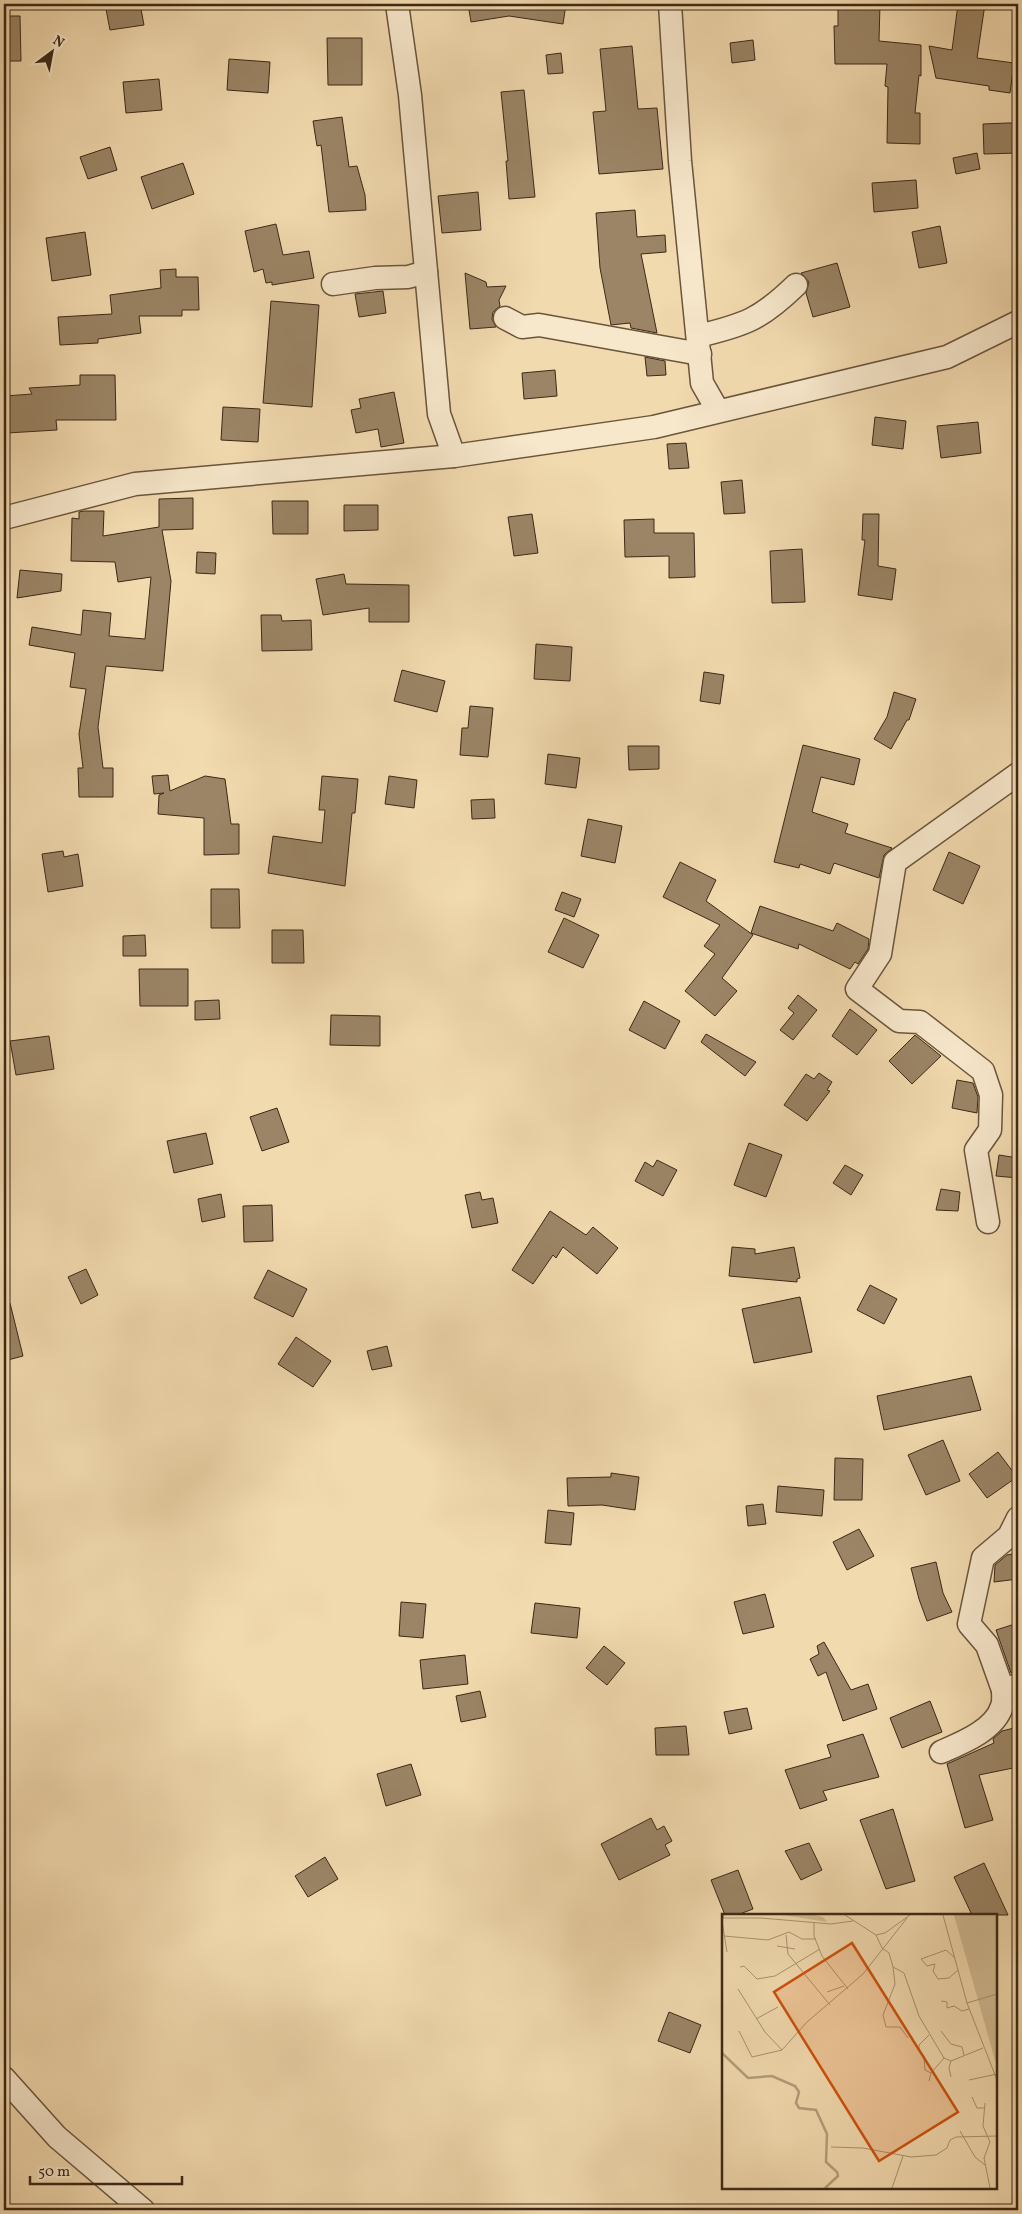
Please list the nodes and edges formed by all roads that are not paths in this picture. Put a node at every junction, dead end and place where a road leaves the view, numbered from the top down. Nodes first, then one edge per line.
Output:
1 (397, 4) edge
2 (670, 4) edge
3 (426, 272) junction
4 (333, 284) dead end
5 (796, 285) dead end
6 (505, 318) dead end
7 (1018, 322) edge
8 (699, 345) junction
9 (718, 411) junction
10 (454, 456) junction
11 (4, 518) edge
12 (1018, 774) edge
13 (988, 1222) dead end
14 (1018, 1518) edge
15 (1011, 1687) edge
16 (941, 1752) dead end
17 (4, 2078) edge
18 (143, 2210) edge

1 - 3 street
2 - 8 street
3 - 4 street
3 - 10 street
5 - 8 street
6 - 8 street
7 - 9 street
8 - 9 street
9 - 10 street
10 - 11 street
12 - 13 street
14 - 15 street
15 - 16 street
17 - 18 street

